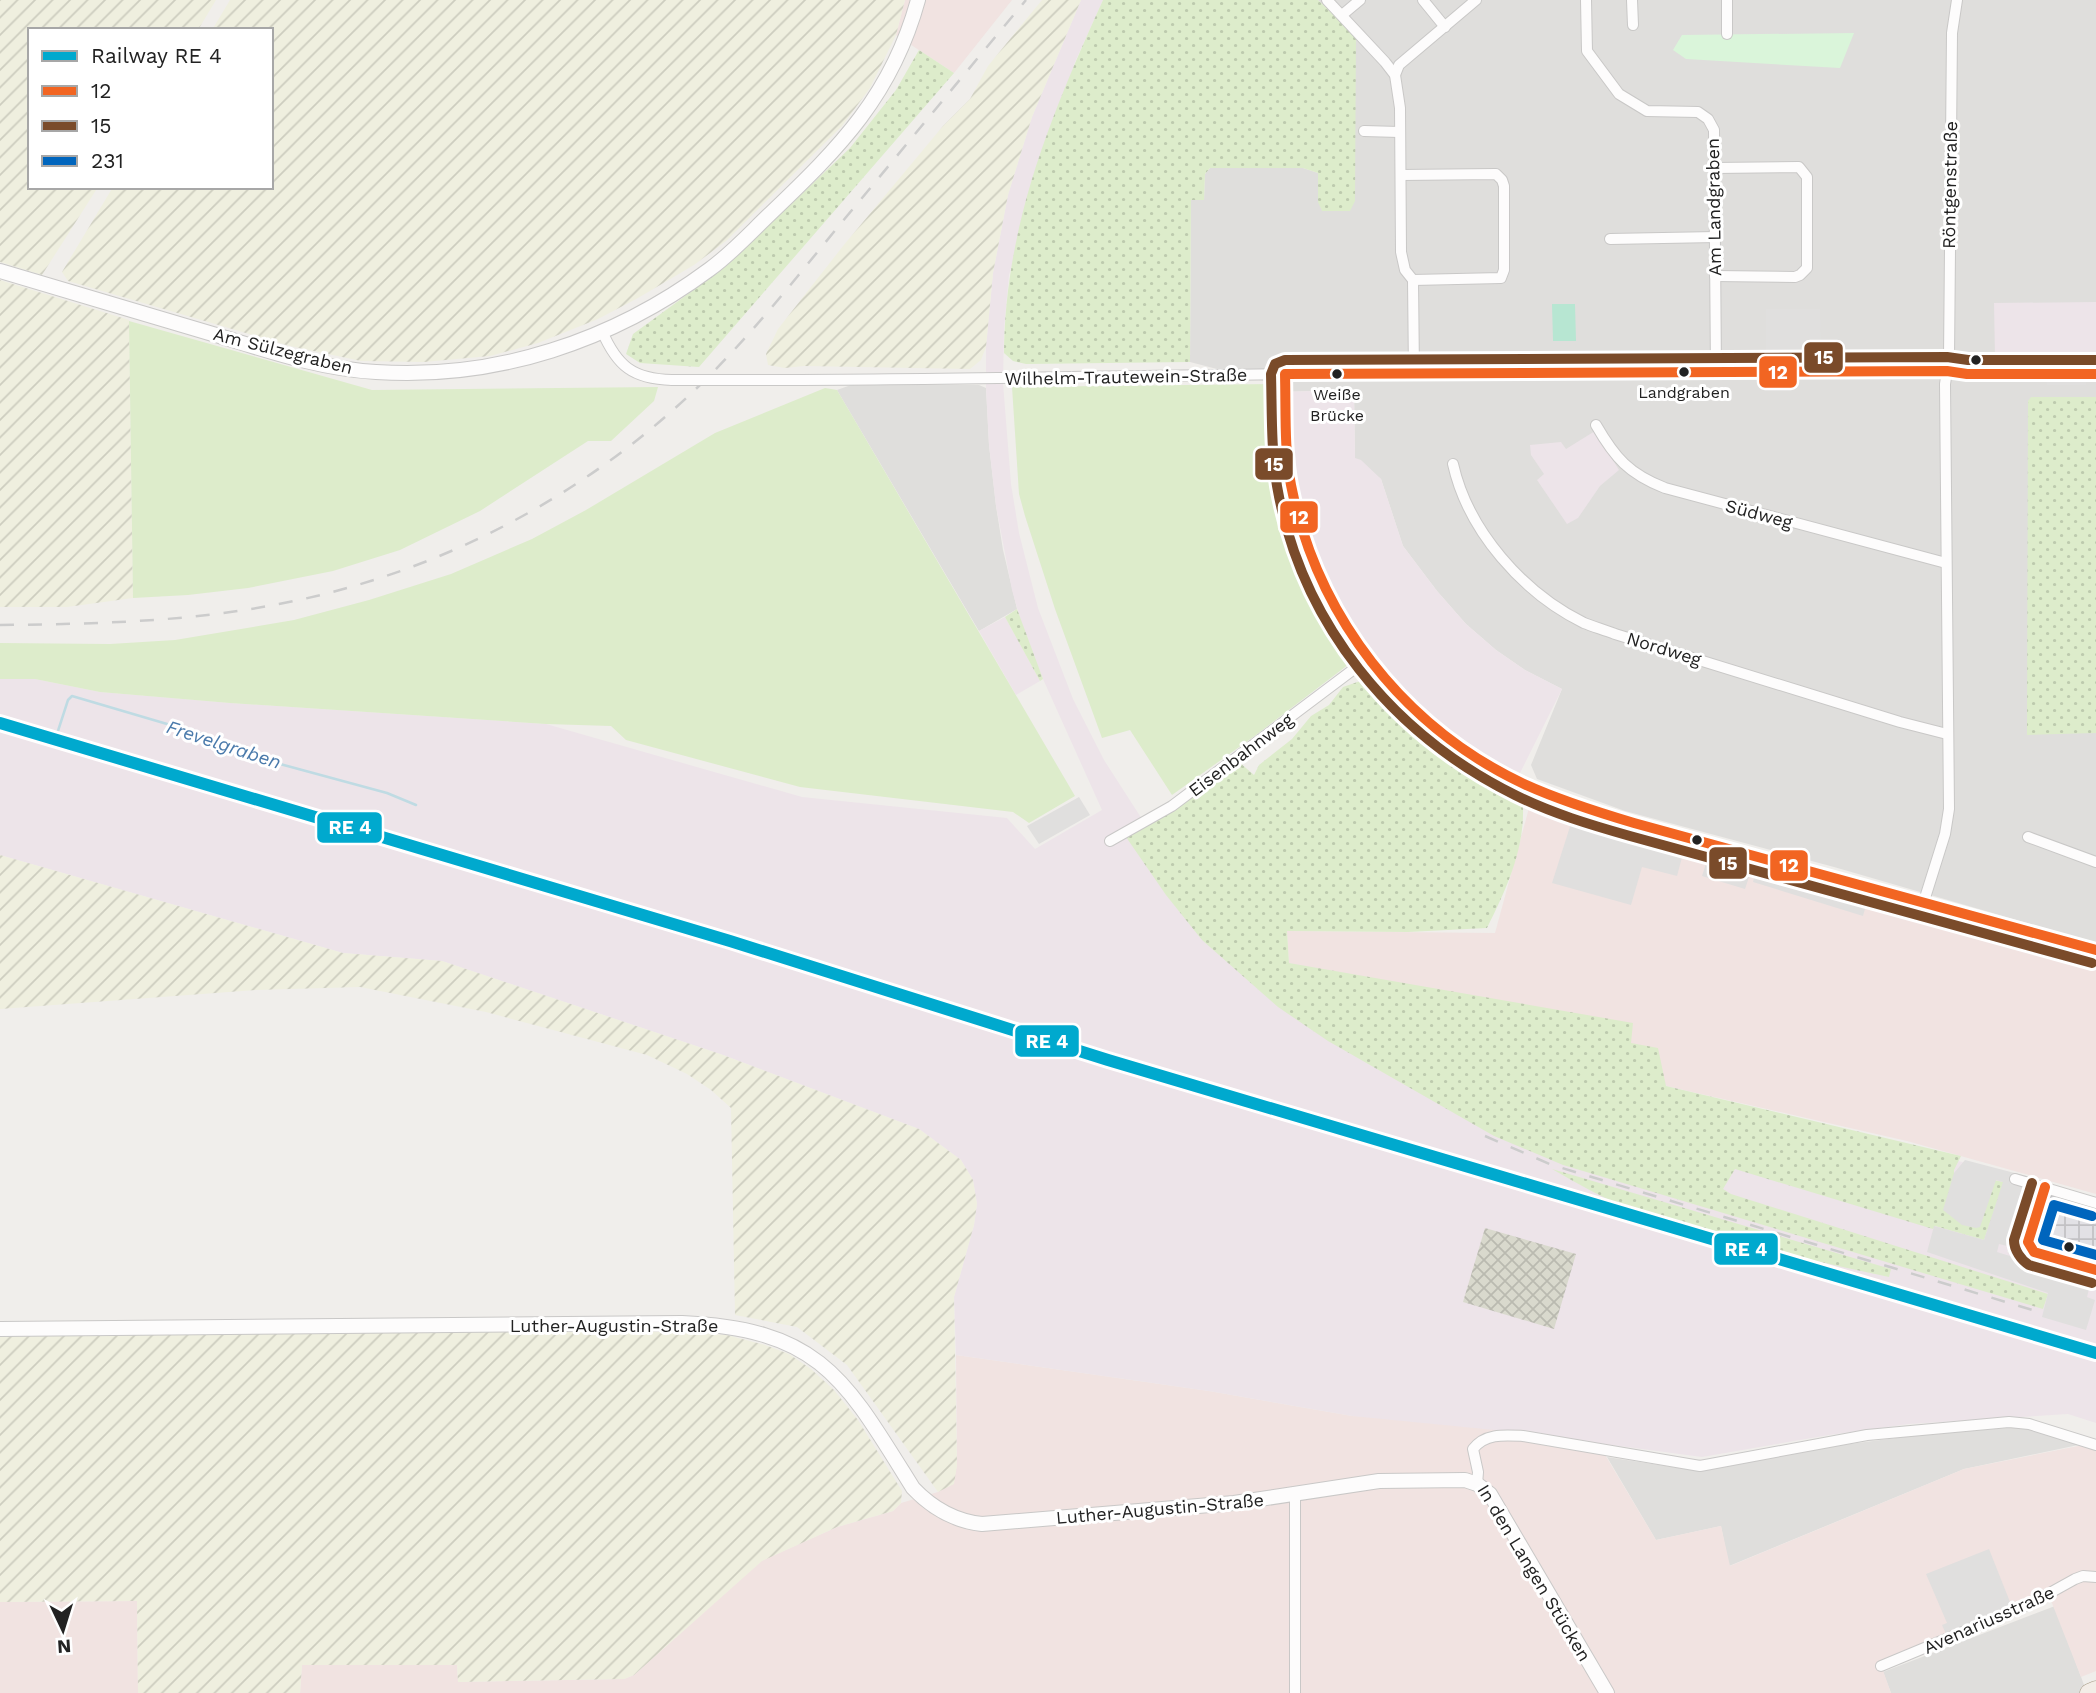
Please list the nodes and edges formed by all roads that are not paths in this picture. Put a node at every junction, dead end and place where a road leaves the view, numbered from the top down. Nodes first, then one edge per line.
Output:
1 (918, 0) edge
2 (1327, 0) edge
3 (1360, 0) edge
4 (1423, 0) edge
5 (1476, 0) edge
6 (1586, 0) edge
7 (1633, 0) edge
8 (1727, 0) edge
9 (1957, 0) edge
10 (1342, 15) junction
11 (1633, 25) dead end
12 (1445, 27) junction
13 (1727, 34) dead end
14 (1395, 75) junction
15 (1364, 131) dead end
16 (1399, 132) junction
17 (1715, 168) junction
18 (1401, 176) junction
19 (1716, 237) junction
20 (1610, 239) dead end
21 (0, 271) edge
22 (1715, 276) junction
23 (1413, 280) junction
24 (602, 331) junction
25 (1716, 371) junction
26 (1947, 371) junction
27 (1414, 373) junction
28 (1285, 374) junction
29 (2096, 374) edge
30 (1596, 425) dead end
31 (1453, 464) dead end
32 (1947, 562) junction
33 (1366, 660) junction
34 (1947, 734) junction
35 (2028, 837) dead end
36 (1110, 841) dead end
37 (2096, 862) edge
38 (1924, 901) junction
39 (2096, 950) edge
40 (2015, 1179) dead end
41 (2096, 1203) edge
42 (0, 1329) edge
43 (2096, 1445) edge
44 (1478, 1484) junction
45 (1295, 1495) junction
46 (2096, 1577) edge
47 (1881, 1666) dead end
48 (2096, 1690) edge
49 (1295, 1693) edge
50 (1607, 1693) edge
51 (2090, 1693) edge

1 - 24 street, Am Sülzegraben
2 - 10 street
3 - 10 street
4 - 12 street
5 - 12 street
6 - 17 street, Am Landgraben
7 - 11 street
8 - 13 street
9 - 26 street, Röntgenstraße
10 - 14 street
12 - 14 street
14 - 16 street
15 - 16 street
16 - 18 street
17 - 19 street, Am Landgraben
17 - 22 street
18 - 23 street
18 - 23 street
19 - 20 street
19 - 22 street, Am Landgraben
21 - 24 street, Am Sülzegraben
22 - 25 street, Am Landgraben
23 - 27 street
24 - 28 street, Wilhelm-Trautewein-Straße, bridge
25 - 26 street, Wilhelm-Trautewein-Straße
25 - 27 street, Wilhelm-Trautewein-Straße
26 - 29 street, Wilhelm-Trautewein-Straße
26 - 32 street, Röntgenstraße
27 - 28 street, Wilhelm-Trautewein-Straße
28 - 33 street
30 - 32 street, Südweg
31 - 34 street, Nordweg
32 - 34 street, Röntgenstraße
33 - 36 street, Eisenbahnweg
33 - 38 street
34 - 38 street, Röntgenstraße
35 - 37 street
38 - 39 street
40 - 41 street
42 - 45 street, Luther-Augustin-Straße
43 - 44 street, In den Langen Stücken
44 - 45 street, Luther-Augustin-Straße
44 - 50 street, In den Langen Stücken
45 - 49 street
46 - 47 street, Avenariusstraße
48 - 51 main road

